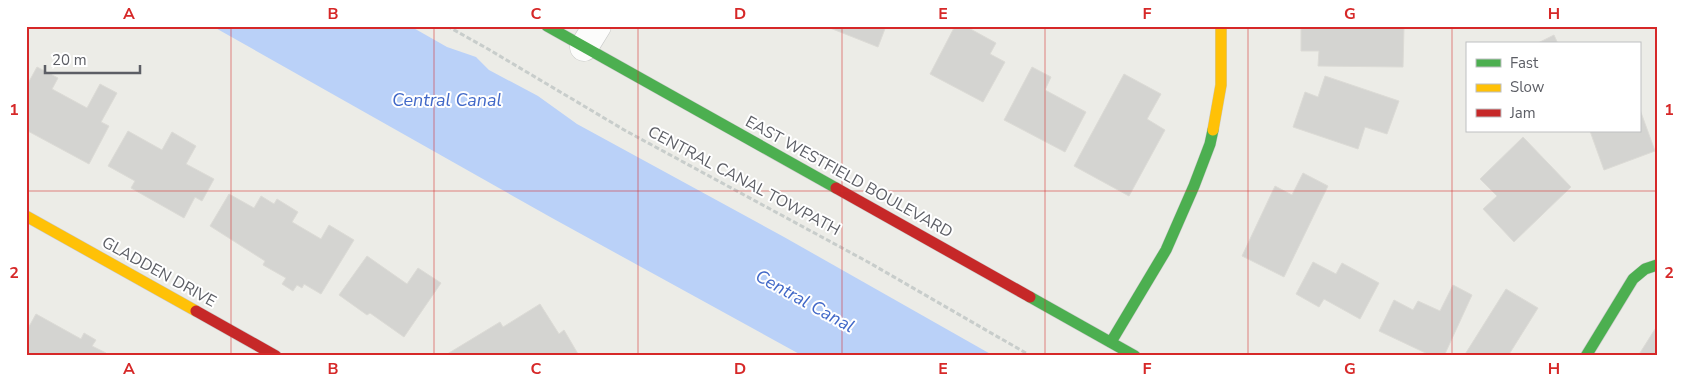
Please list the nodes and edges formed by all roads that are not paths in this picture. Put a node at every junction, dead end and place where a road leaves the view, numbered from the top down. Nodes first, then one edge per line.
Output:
1 (547, 26) edge
2 (1221, 26) edge
3 (590, 37) edge
4 (26, 216) edge
5 (1657, 265) edge
6 (1111, 342) junction
7 (276, 356) edge
8 (1135, 356) edge
9 (1586, 356) edge

1 - 3 street, EAST WESTFIELD BOULEVARD
2 - 6 street
3 - 6 street, EAST WESTFIELD BOULEVARD
4 - 7 street, GLADDEN DRIVE
5 - 9 street
6 - 8 street, EAST WESTFIELD BOULEVARD

